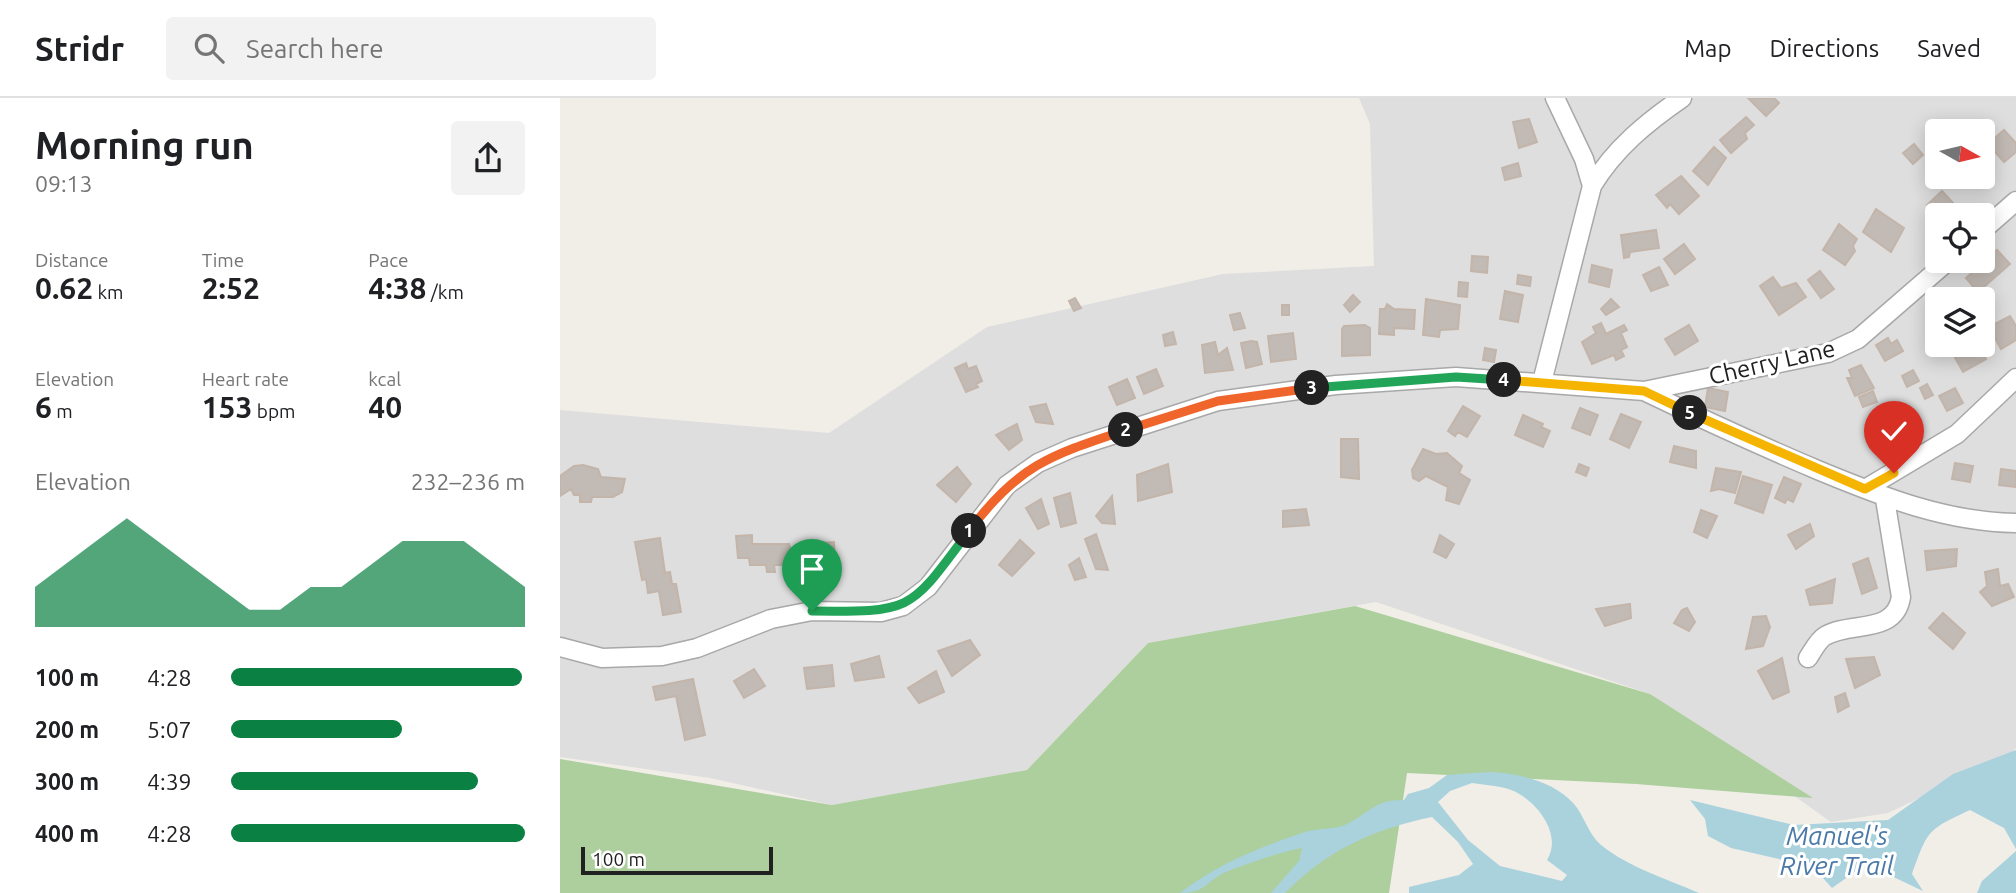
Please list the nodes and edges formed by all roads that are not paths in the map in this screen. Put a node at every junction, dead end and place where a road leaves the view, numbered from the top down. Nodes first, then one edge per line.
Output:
1 (1555, 98) edge
2 (1682, 98) edge
3 (1592, 186) junction
4 (2016, 201) edge
5 (1995, 219) edge
6 (1934, 273) edge
7 (2016, 378) edge
8 (1542, 382) junction
9 (1644, 391) junction
10 (1865, 489) junction
11 (1885, 499) junction
12 (2016, 523) edge
13 (560, 647) edge
14 (1808, 658) dead end

1 - 3 street
2 - 3 street
3 - 8 street
4 - 5 street
6 - 9 street, Cherry Lane
7 - 10 street
8 - 9 street, Cherry Lane
8 - 13 street, Cherry Lane
9 - 10 street
10 - 11 street
11 - 12 street
11 - 14 street

